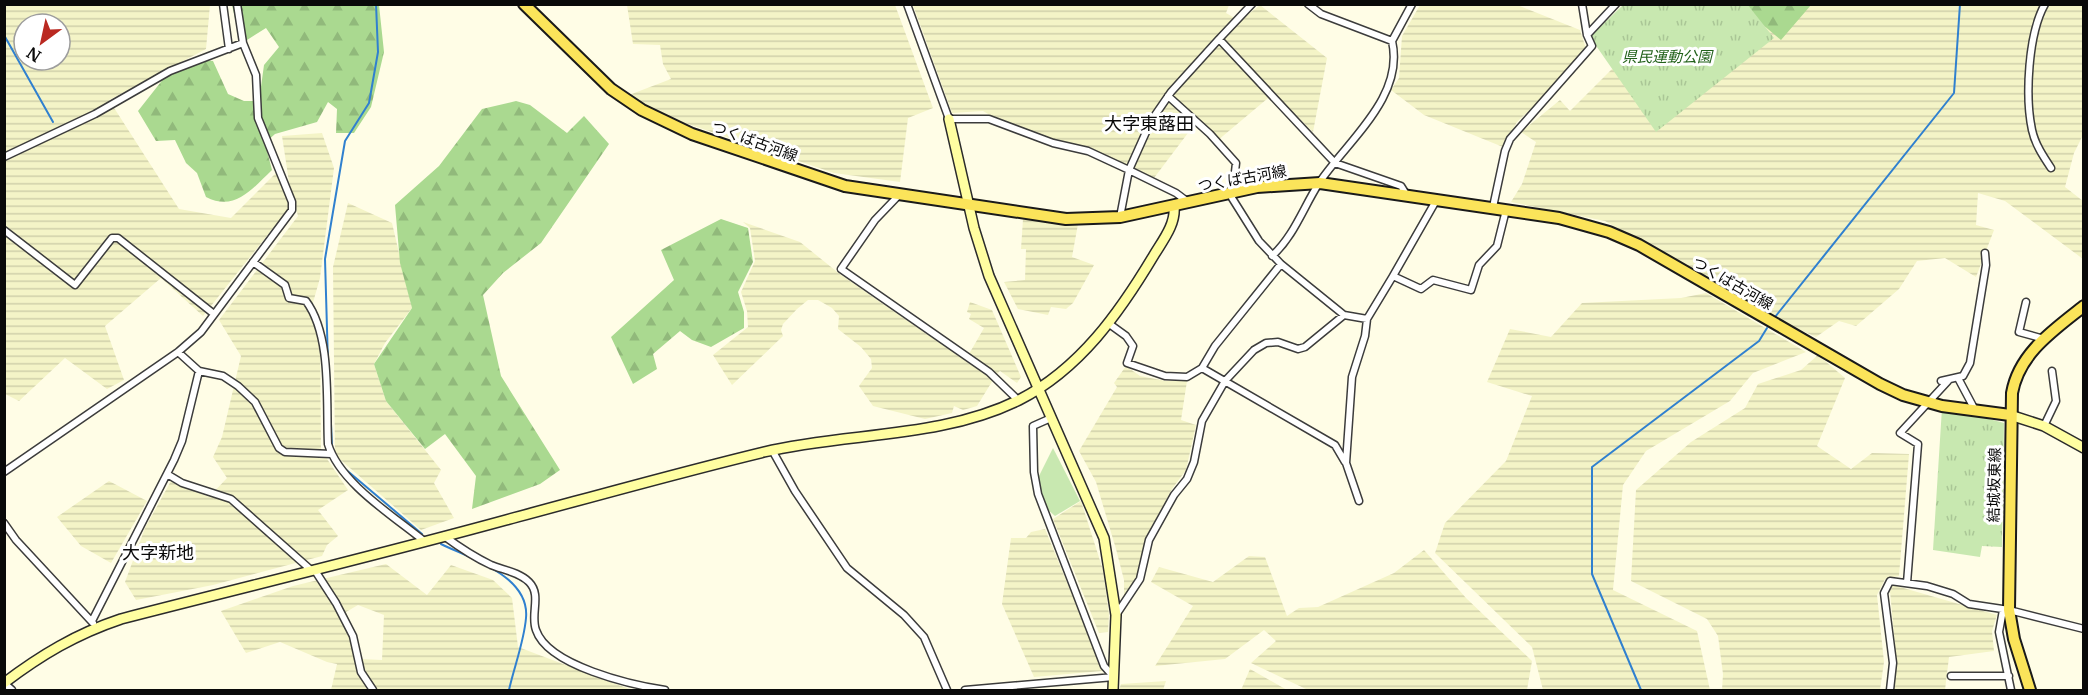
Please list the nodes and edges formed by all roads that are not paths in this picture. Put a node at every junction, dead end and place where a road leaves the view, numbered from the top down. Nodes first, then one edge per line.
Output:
1 (224, 4) edge
2 (237, 4) edge
3 (524, 4) edge
4 (906, 4) edge
5 (1252, 4) edge
6 (1308, 4) edge
7 (1412, 4) edge
8 (1582, 4) edge
9 (1616, 4) edge
10 (2045, 4) edge
11 (1587, 35) junction
12 (1218, 39) junction
13 (1392, 41) junction
14 (243, 43) junction
15 (229, 49) junction
16 (1168, 96) junction
17 (949, 119) junction
18 (4, 157) edge
19 (1335, 163) junction
20 (2051, 168) dead end
21 (1129, 170) junction
22 (1320, 183) junction
23 (1231, 192) junction
24 (1406, 194) junction
25 (899, 195) junction
26 (1438, 198) junction
27 (1188, 203) junction
28 (968, 205) junction
29 (1174, 206) junction
30 (1493, 207) junction
31 (1506, 210) junction
32 (1120, 217) junction
33 (4, 230) edge
34 (1985, 253) dead end
35 (1272, 256) junction
36 (253, 262) junction
37 (1281, 264) junction
38 (1393, 276) junction
39 (2026, 302) dead end
40 (2084, 306) edge
41 (214, 314) junction
42 (1344, 315) junction
43 (1367, 319) junction
44 (1108, 323) junction
45 (2044, 339) junction
46 (178, 352) junction
47 (1202, 368) junction
48 (199, 371) junction
49 (2052, 371) dead end
50 (1958, 378) junction
51 (1225, 381) junction
52 (1037, 389) junction
53 (1018, 400) junction
54 (1927, 402) junction
55 (1976, 411) junction
56 (2010, 415) junction
57 (1051, 418) junction
58 (2044, 426) junction
59 (2084, 448) edge
60 (772, 450) junction
61 (331, 454) junction
62 (1346, 463) junction
63 (4, 471) edge
64 (167, 474) junction
65 (1359, 501) dead end
66 (4, 522) edge
67 (444, 536) junction
68 (424, 541) junction
69 (313, 570) junction
70 (1907, 583) junction
71 (2006, 610) junction
72 (1116, 615) junction
73 (94, 625) junction
74 (2084, 629) edge
75 (1951, 675) dead end
76 (1114, 676) junction
77 (2009, 676) junction
78 (4, 683) edge
79 (12, 690) edge
80 (373, 690) edge
81 (665, 690) edge
82 (946, 690) edge
83 (965, 690) edge
84 (1113, 690) edge
85 (1890, 690) edge
86 (2011, 690) edge
87 (2030, 690) edge

1 - 15 street
2 - 14 street
3 - 25 main road, つくば古河線
4 - 17 street
5 - 12 street
6 - 13 street
7 - 13 street
8 - 11 street
9 - 11 street
10 - 20 street
11 - 30 street
12 - 16 street
12 - 19 street
13 - 19 street
14 - 15 street
14 - 36 street
15 - 18 street
16 - 21 street
16 - 23 street
17 - 21 street
17 - 28 street
19 - 22 street
19 - 24 street
21 - 27 street
21 - 32 street
22 - 23 main road, つくば古河線
22 - 24 main road, つくば古河線
22 - 35 street
23 - 27 main road, つくば古河線
23 - 35 street
24 - 26 main road, つくば古河線
25 - 28 main road, つくば古河線
25 - 53 street
26 - 30 main road, つくば古河線
26 - 38 street
27 - 29 main road, つくば古河線
28 - 32 main road, つくば古河線
28 - 52 street
29 - 32 main road, つくば古河線
29 - 44 street
30 - 31 main road, つくば古河線
31 - 38 street
31 - 54 main road, つくば古河線
33 - 41 street
34 - 50 street
35 - 37 street
36 - 41 street
36 - 61 street
37 - 42 street
37 - 47 street
38 - 43 street
39 - 45 street
40 - 45 main road, 結城坂東線
41 - 46 street
42 - 43 street
42 - 51 street
43 - 62 street
44 - 47 street
44 - 52 street
45 - 56 main road, 結城坂東線
46 - 48 street
46 - 63 street
47 - 51 street
48 - 61 street
48 - 64 street
49 - 58 street
50 - 54 street
50 - 55 street
51 - 62 street
51 - 72 street
52 - 53 street
52 - 57 street
53 - 60 street
54 - 55 main road, つくば古河線
54 - 70 street
55 - 56 main road, つくば古河線
56 - 58 street
56 - 71 main road, 結城坂東線
57 - 72 street
57 - 76 street
58 - 59 street
60 - 67 street
60 - 82 street
61 - 68 street
62 - 65 street
64 - 69 street
64 - 73 street
66 - 73 street
67 - 68 street
67 - 81 street
68 - 69 street
69 - 73 street
69 - 80 street
70 - 71 street
70 - 85 street
71 - 74 street
71 - 77 street
71 - 87 main road, 結城坂東線
72 - 76 street
73 - 78 street
75 - 77 street
76 - 83 street
76 - 84 street
77 - 86 street
78 - 79 street

